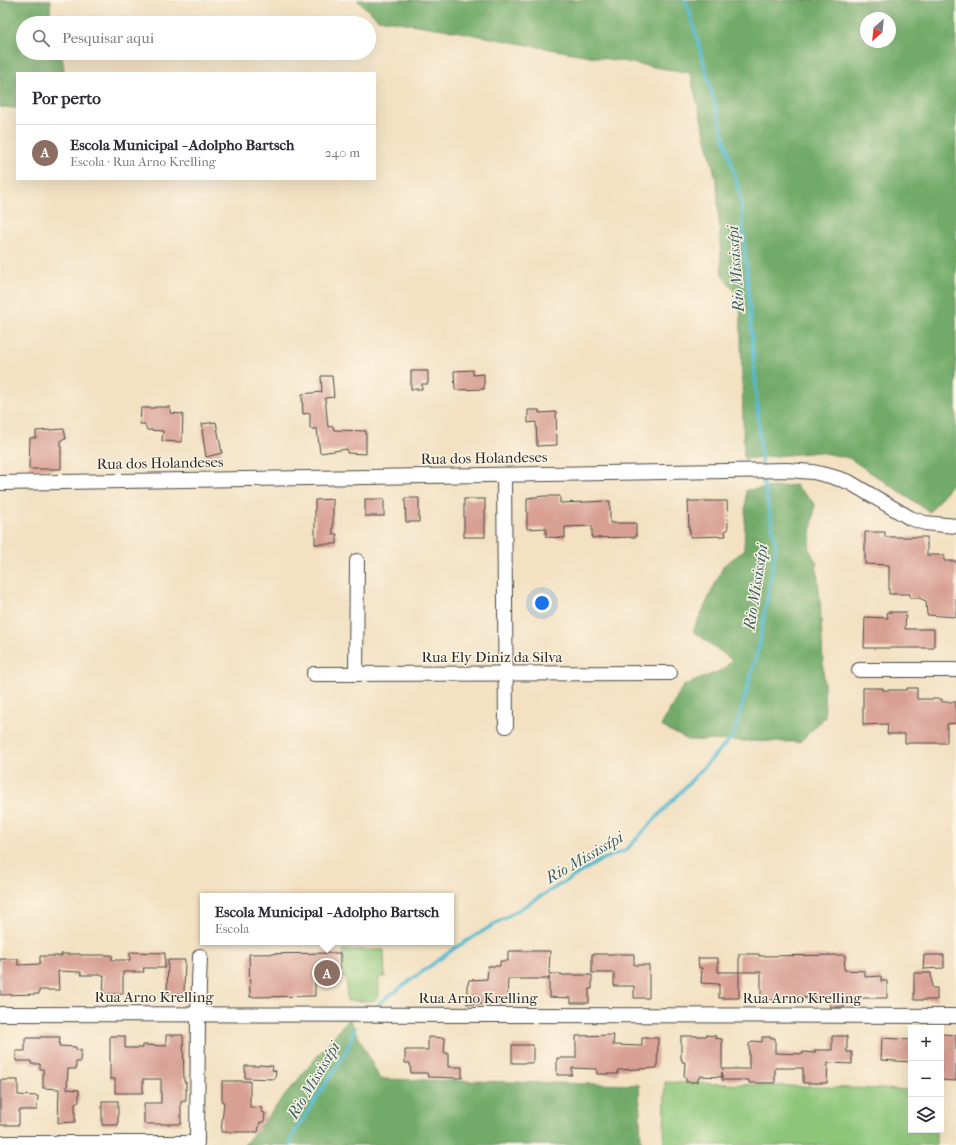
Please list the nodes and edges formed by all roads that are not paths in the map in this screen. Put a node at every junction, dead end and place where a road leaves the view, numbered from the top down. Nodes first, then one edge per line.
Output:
1 (504, 475) junction
2 (0, 483) edge
3 (956, 526) edge
4 (357, 561) dead end
5 (859, 670) dead end
6 (956, 670) edge
7 (670, 673) dead end
8 (314, 674) dead end
9 (356, 674) junction
10 (506, 674) junction
11 (506, 726) dead end
12 (200, 956) dead end
13 (0, 1014) edge
14 (198, 1014) junction
15 (956, 1016) edge
16 (0, 1143) edge

1 - 2 street, Rua dos Holandeses
1 - 3 street, Rua dos Holandeses
1 - 10 street
4 - 9 street
5 - 6 street
7 - 10 street, Rua Ely Diniz da Silva
8 - 9 street, Rua Ely Diniz da Silva
9 - 10 street, Rua Ely Diniz da Silva
10 - 11 street
12 - 14 street
13 - 14 street, Rua Arno Krelling
14 - 15 street, Rua Arno Krelling
14 - 16 street

